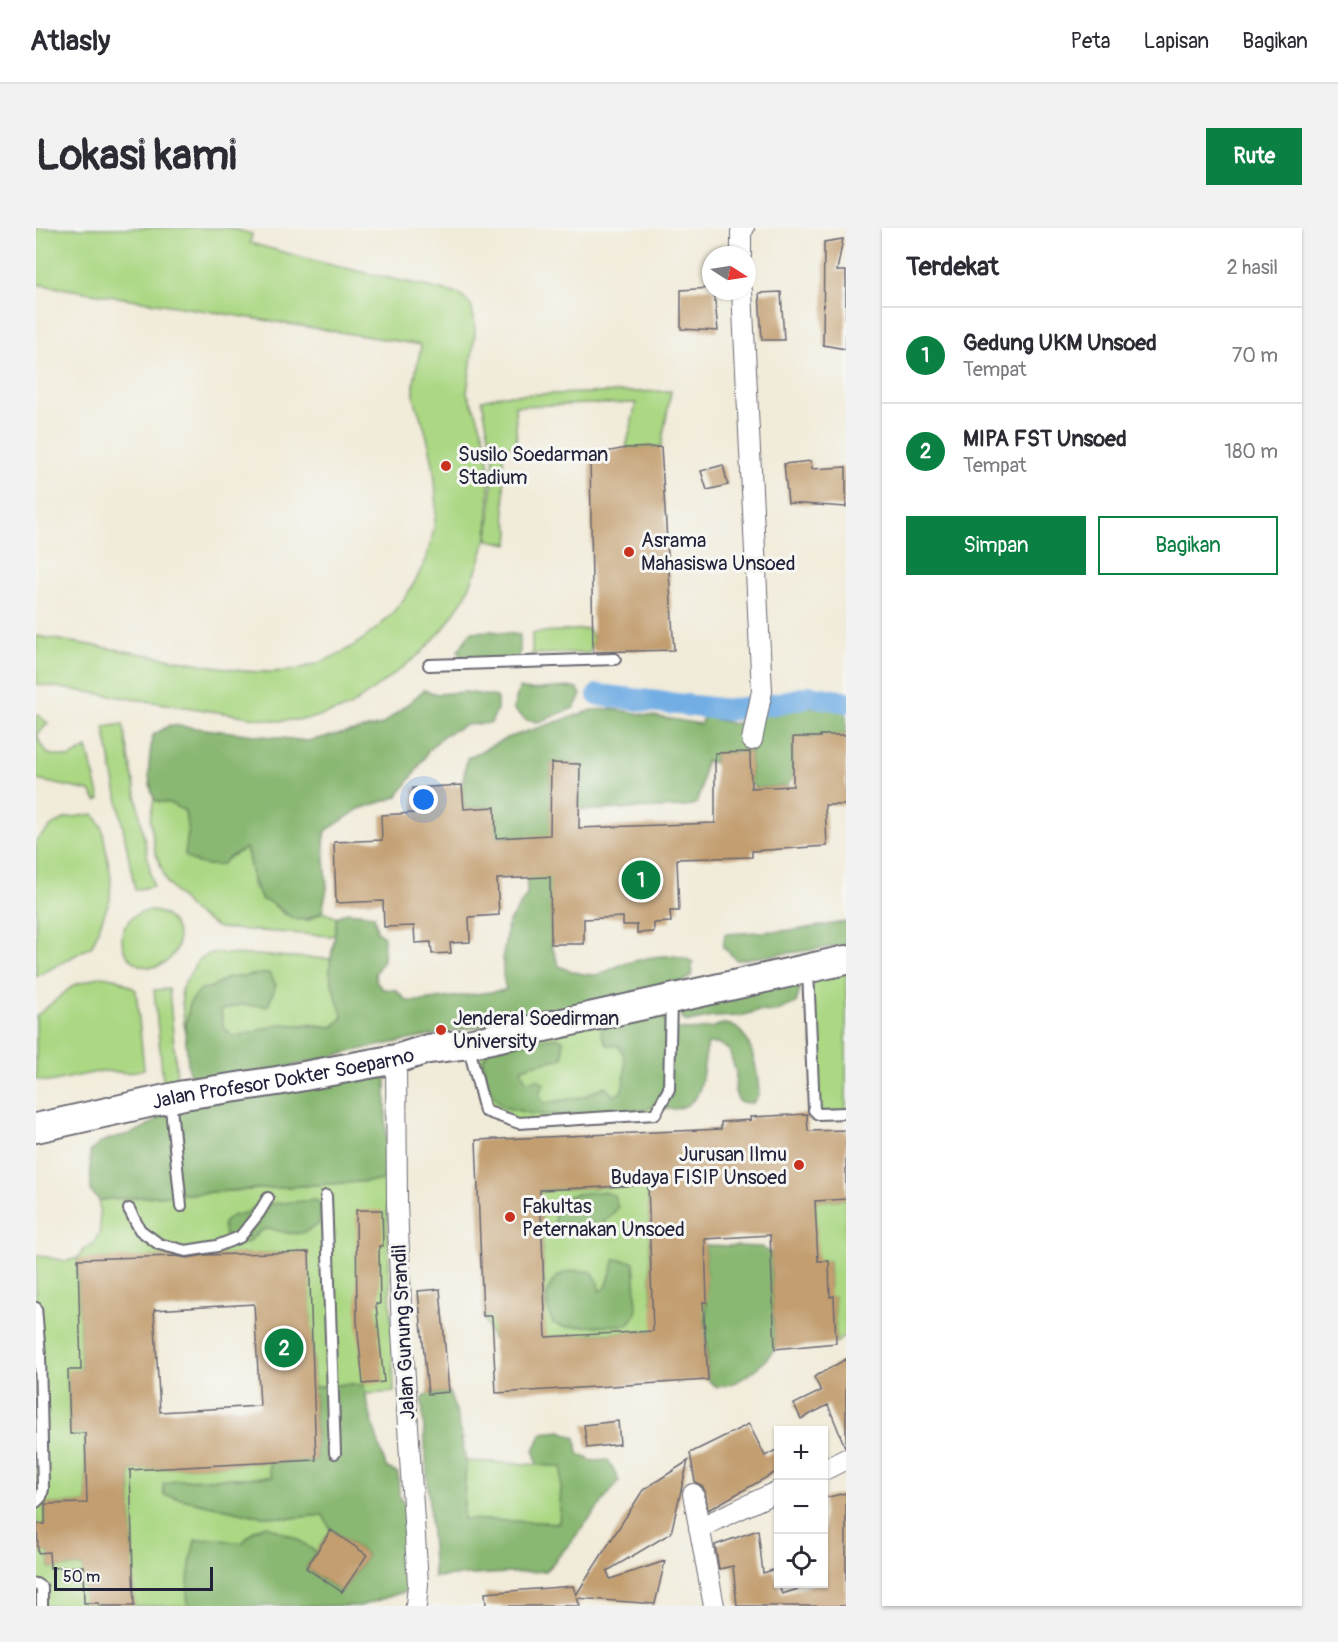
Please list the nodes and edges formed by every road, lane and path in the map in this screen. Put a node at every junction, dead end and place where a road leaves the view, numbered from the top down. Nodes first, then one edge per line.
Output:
1 (744, 228) edge
2 (741, 246) edge
3 (742, 300) edge
4 (615, 658) dead end
5 (429, 664) dead end
6 (752, 740) dead end
7 (846, 960) edge
8 (808, 969) junction
9 (671, 999) junction
10 (468, 1044) junction
11 (396, 1059) junction
12 (170, 1098) junction
13 (846, 1113) edge
14 (36, 1128) edge
15 (326, 1196) dead end
16 (268, 1198) dead end
17 (181, 1206) dead end
18 (129, 1209) dead end
19 (36, 1308) edge
20 (335, 1453) dead end
21 (846, 1459) edge
22 (828, 1468) edge
23 (774, 1493) edge
24 (693, 1494) dead end
25 (36, 1502) edge
26 (699, 1528) junction
27 (36, 1584) edge
28 (42, 1606) edge
29 (416, 1606) edge
30 (714, 1606) edge

1 - 2 street
3 - 6 street
4 - 5 lane
7 - 8 street, Jalan Profesor Dokter Soeparno
8 - 9 street, Jalan Profesor Dokter Soeparno
8 - 13 lane
9 - 10 street, Jalan Profesor Dokter Soeparno
9 - 10 lane
10 - 11 street, Jalan Profesor Dokter Soeparno
11 - 12 street, Jalan Profesor Dokter Soeparno
11 - 29 street, Jalan Gunung Srandil
12 - 14 street, Jalan Profesor Dokter Soeparno
12 - 17 lane
15 - 20 lane
16 - 18 lane
19 - 25 lane
21 - 22 street
23 - 26 street
24 - 26 street
26 - 30 street
27 - 28 lane

